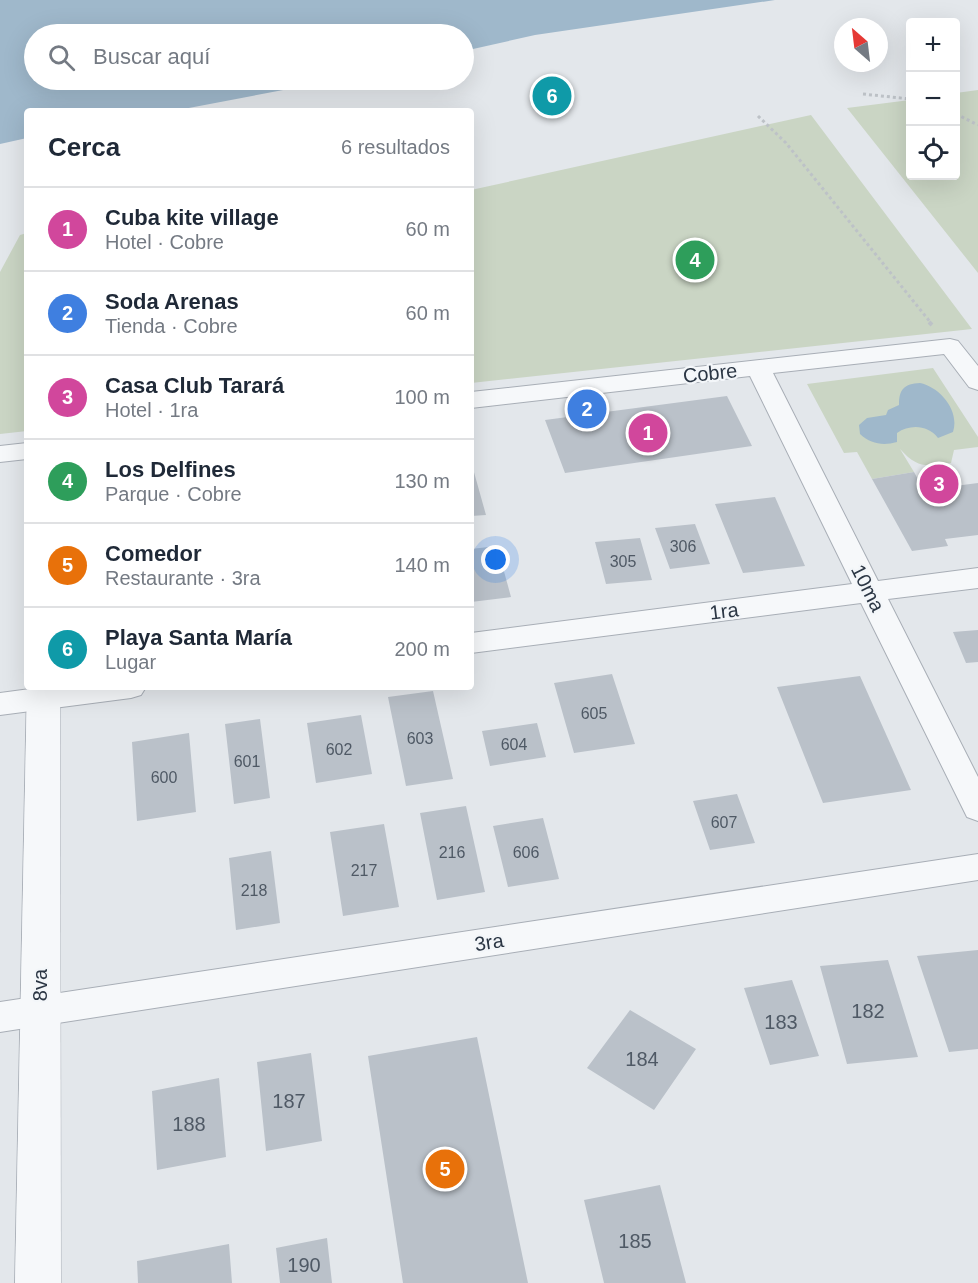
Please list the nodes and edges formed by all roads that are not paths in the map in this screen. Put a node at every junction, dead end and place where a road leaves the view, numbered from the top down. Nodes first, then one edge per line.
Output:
1 (758, 368) junction
2 (978, 382) edge
3 (474, 400) edge
4 (24, 450) edge
5 (0, 454) edge
6 (978, 578) edge
7 (870, 592) junction
8 (474, 644) edge
9 (87, 690) edge
10 (43, 693) edge
11 (0, 704) edge
12 (978, 808) edge
13 (978, 867) edge
14 (40, 1011) junction
15 (0, 1017) edge
16 (38, 1283) edge

1 - 2 street, Cobre
1 - 3 street, Cobre
1 - 7 street, 10ma
4 - 5 street
6 - 7 street, 1ra
7 - 8 street, 1ra
7 - 12 street, 10ma
9 - 10 street
10 - 11 street
10 - 14 street, 8va
13 - 14 street, 3ra
14 - 15 street, 3ra
14 - 16 street, 8va

